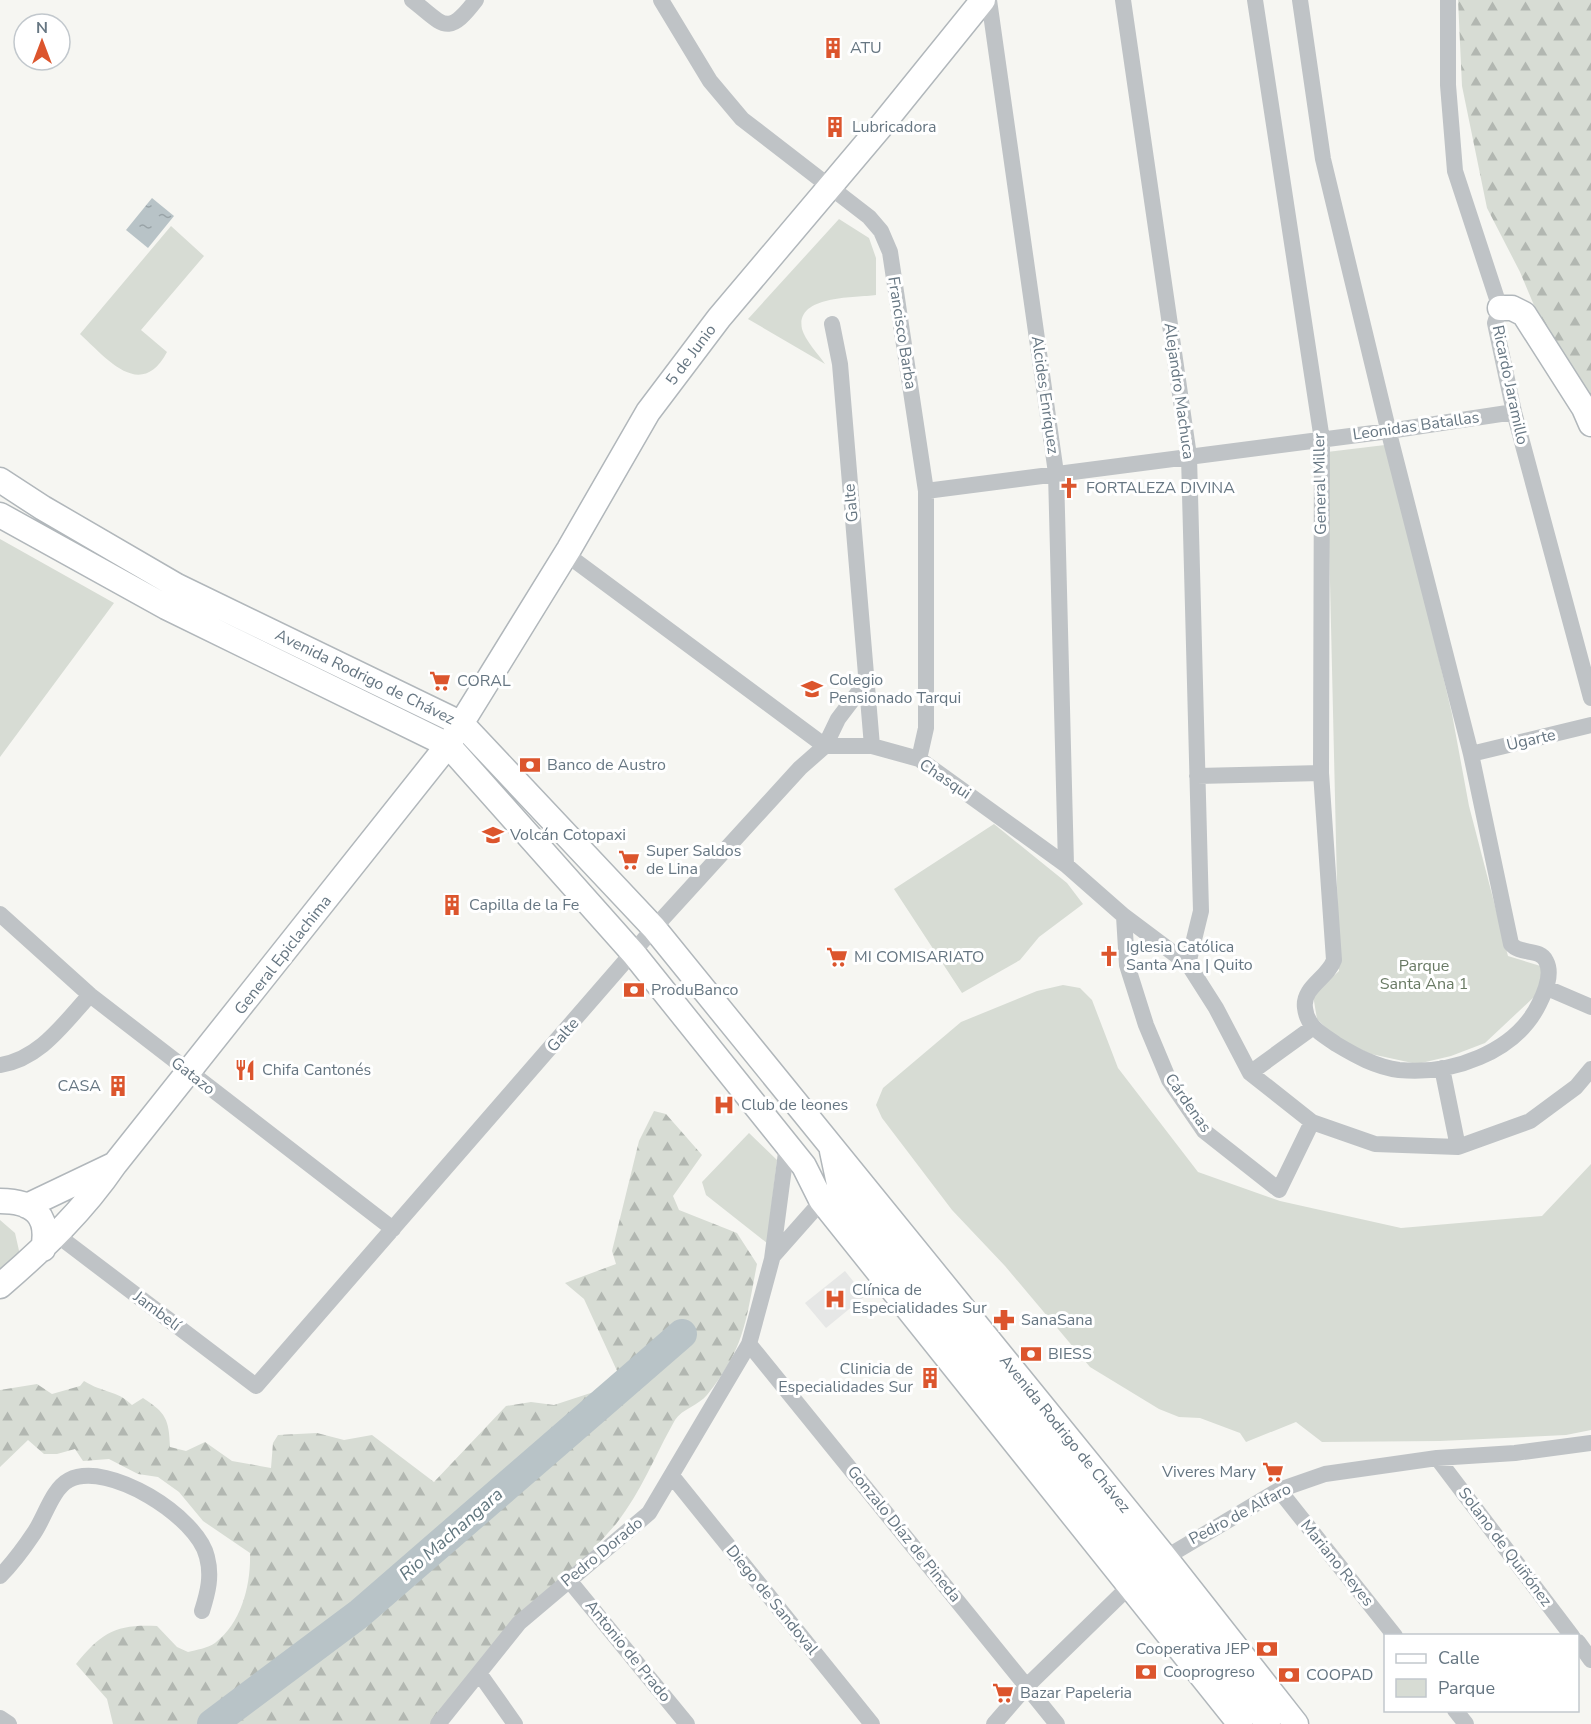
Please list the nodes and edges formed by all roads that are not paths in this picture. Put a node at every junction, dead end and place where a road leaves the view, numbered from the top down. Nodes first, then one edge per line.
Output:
1 (412, 0) edge
2 (476, 0) edge
3 (661, 0) edge
4 (982, 0) edge
5 (989, 0) edge
6 (1123, 0) edge
7 (1255, 0) edge
8 (1300, 0) edge
9 (1448, 0) edge
10 (830, 189) junction
11 (1500, 308) junction
12 (832, 324) dead end
13 (1514, 412) junction
14 (1591, 424) edge
15 (1389, 431) junction
16 (1322, 440) junction
17 (1189, 456) junction
18 (1056, 473) junction
19 (0, 480) edge
20 (926, 492) junction
21 (0, 515) edge
22 (566, 554) junction
23 (866, 682) junction
24 (1591, 698) edge
25 (462, 724) junction
26 (1591, 725) edge
27 (448, 745) junction
28 (825, 746) junction
29 (872, 746) junction
30 (1471, 754) junction
31 (919, 759) junction
32 (1321, 773) junction
33 (1197, 776) junction
34 (1066, 865) junction
35 (0, 914) edge
36 (1124, 916) junction
37 (654, 928) junction
38 (634, 954) junction
39 (1188, 964) junction
40 (1547, 987) junction
41 (90, 994) junction
42 (1591, 1007) edge
43 (1312, 1028) junction
44 (0, 1065) edge
45 (1442, 1068) junction
46 (1591, 1069) edge
47 (1250, 1073) junction
48 (189, 1074) junction
49 (1312, 1122) junction
50 (787, 1145) junction
51 (831, 1146) junction
52 (1458, 1148) junction
53 (116, 1164) junction
54 (804, 1166) junction
55 (839, 1184) junction
56 (821, 1200) junction
57 (0, 1201) edge
58 (27, 1206) junction
59 (393, 1229) junction
60 (50, 1242) junction
61 (772, 1258) junction
62 (0, 1286) edge
63 (749, 1344) junction
64 (256, 1386) joint
65 (1591, 1443) edge
66 (1437, 1458) junction
67 (672, 1476) junction
68 (1279, 1490) junction
69 (1147, 1571) junction
70 (0, 1576) edge
71 (568, 1579) junction
72 (202, 1611) dead end
73 (1394, 1634) edge
74 (1571, 1634) edge
75 (1579, 1643) edge
76 (1591, 1660) edge
77 (479, 1673) junction
78 (1027, 1686) junction
79 (1457, 1712) edge
80 (0, 1718) edge
81 (684, 1723) edge
82 (9, 1724) edge
83 (438, 1724) edge
84 (515, 1724) edge
85 (872, 1724) edge
86 (994, 1724) edge
87 (1058, 1724) edge
88 (1240, 1724) edge
89 (1268, 1724) edge
90 (1296, 1724) edge
91 (1466, 1724) edge

1 - 2 street
3 - 10 street, Francisco Barba
4 - 10 street, 5 de Junio
5 - 18 street, Alcides Enríquez
6 - 17 street, Alejandro Machuca
7 - 16 street, General Miller
8 - 15 street
9 - 11 street, Ricardo Jaramillo
10 - 20 street, Francisco Barba
10 - 22 street, 5 de Junio
11 - 13 street, Ricardo Jaramillo
11 - 14 street
12 - 23 street, Galte
13 - 15 street, Leonidas Batallas
13 - 24 street, Ricardo Jaramillo
15 - 16 street, Leonidas Batallas
15 - 30 street
16 - 17 street, Leonidas Batallas
16 - 32 street, General Miller
17 - 18 street, Leonidas Batallas
17 - 33 street, Alejandro Machuca
18 - 20 street, Leonidas Batallas
18 - 34 street, Alcides Enríquez
19 - 25 street, Avenida Rodrigo de Chávez
20 - 31 street, Francisco Barba
21 - 27 street, Avenida Rodrigo de Chávez
22 - 25 street, 5 de Junio
22 - 28 street
23 - 28 street, Galte
23 - 29 street, Galte
25 - 27 street, 5 de Junio
25 - 37 street, Avenida Rodrigo de Chávez
26 - 30 street, Ugarte
27 - 38 street, Avenida Rodrigo de Chávez
27 - 48 street, General Epiclachima
28 - 29 street, Chasqui
28 - 37 street, Galte
29 - 31 street, Chasqui
30 - 40 street
31 - 34 street, Chasqui
32 - 33 street
32 - 43 street, General Miller
33 - 39 street, Alejandro Machuca
34 - 36 street, Chasqui
35 - 41 street, Gatazo
36 - 39 street, Chasqui
36 - 49 street, Cárdenas
37 - 38 street, Galte
37 - 51 street, Avenida Rodrigo de Chávez
38 - 50 street, Avenida Rodrigo de Chávez
38 - 59 street, Galte
39 - 47 street
40 - 42 street
40 - 45 street
41 - 44 street
41 - 48 street, Gatazo
43 - 45 street
43 - 47 street
45 - 52 street
46 - 52 street
47 - 49 street
48 - 53 street, General Epiclachima
48 - 59 street, Gatazo
49 - 52 street
50 - 54 street, Avenida Rodrigo de Chávez
50 - 61 street, Pedro Dorado
51 - 55 street, Avenida Rodrigo de Chávez
51 - 69 street, Avenida Rodrigo de Chávez
53 - 58 street, General Epiclachima
53 - 60 street, General Epiclachima
54 - 55 street, Avenida Rodrigo de Chávez
54 - 56 street, Avenida Rodrigo de Chávez
55 - 56 street, Pedro Dorado
55 - 69 street, Avenida Rodrigo de Chávez
56 - 61 street, Pedro Dorado
56 - 69 street, Avenida Rodrigo de Chávez
57 - 58 street
58 - 60 street
59 - 64 street, Galte
60 - 62 street, General Epiclachima
60 - 64 street, Jambelí
61 - 63 street, Pedro Dorado
63 - 67 street, Pedro Dorado
63 - 78 street, Gonzalo Díaz de Pineda
65 - 66 street, Pedro de Alfaro
66 - 68 street, Pedro de Alfaro
66 - 74 street, Solano de Quiñónez
67 - 71 street, Pedro Dorado
67 - 85 street, Diego de Sandoval
68 - 69 street, Pedro de Alfaro
68 - 73 street, Mariano Reyes
69 - 78 street, Pedro de Alfaro
69 - 88 street, Avenida Rodrigo de Chávez
69 - 89 street, Avenida Rodrigo de Chávez
69 - 90 street, Avenida Rodrigo de Chávez
70 - 72 street
71 - 77 street, Pedro Dorado
71 - 81 street, Antonio de Prado
75 - 76 street
77 - 83 street, Pedro Dorado
77 - 84 street
78 - 86 street, Pedro de Alfaro
78 - 87 street, Gonzalo Díaz de Pineda
79 - 91 street
80 - 82 street

